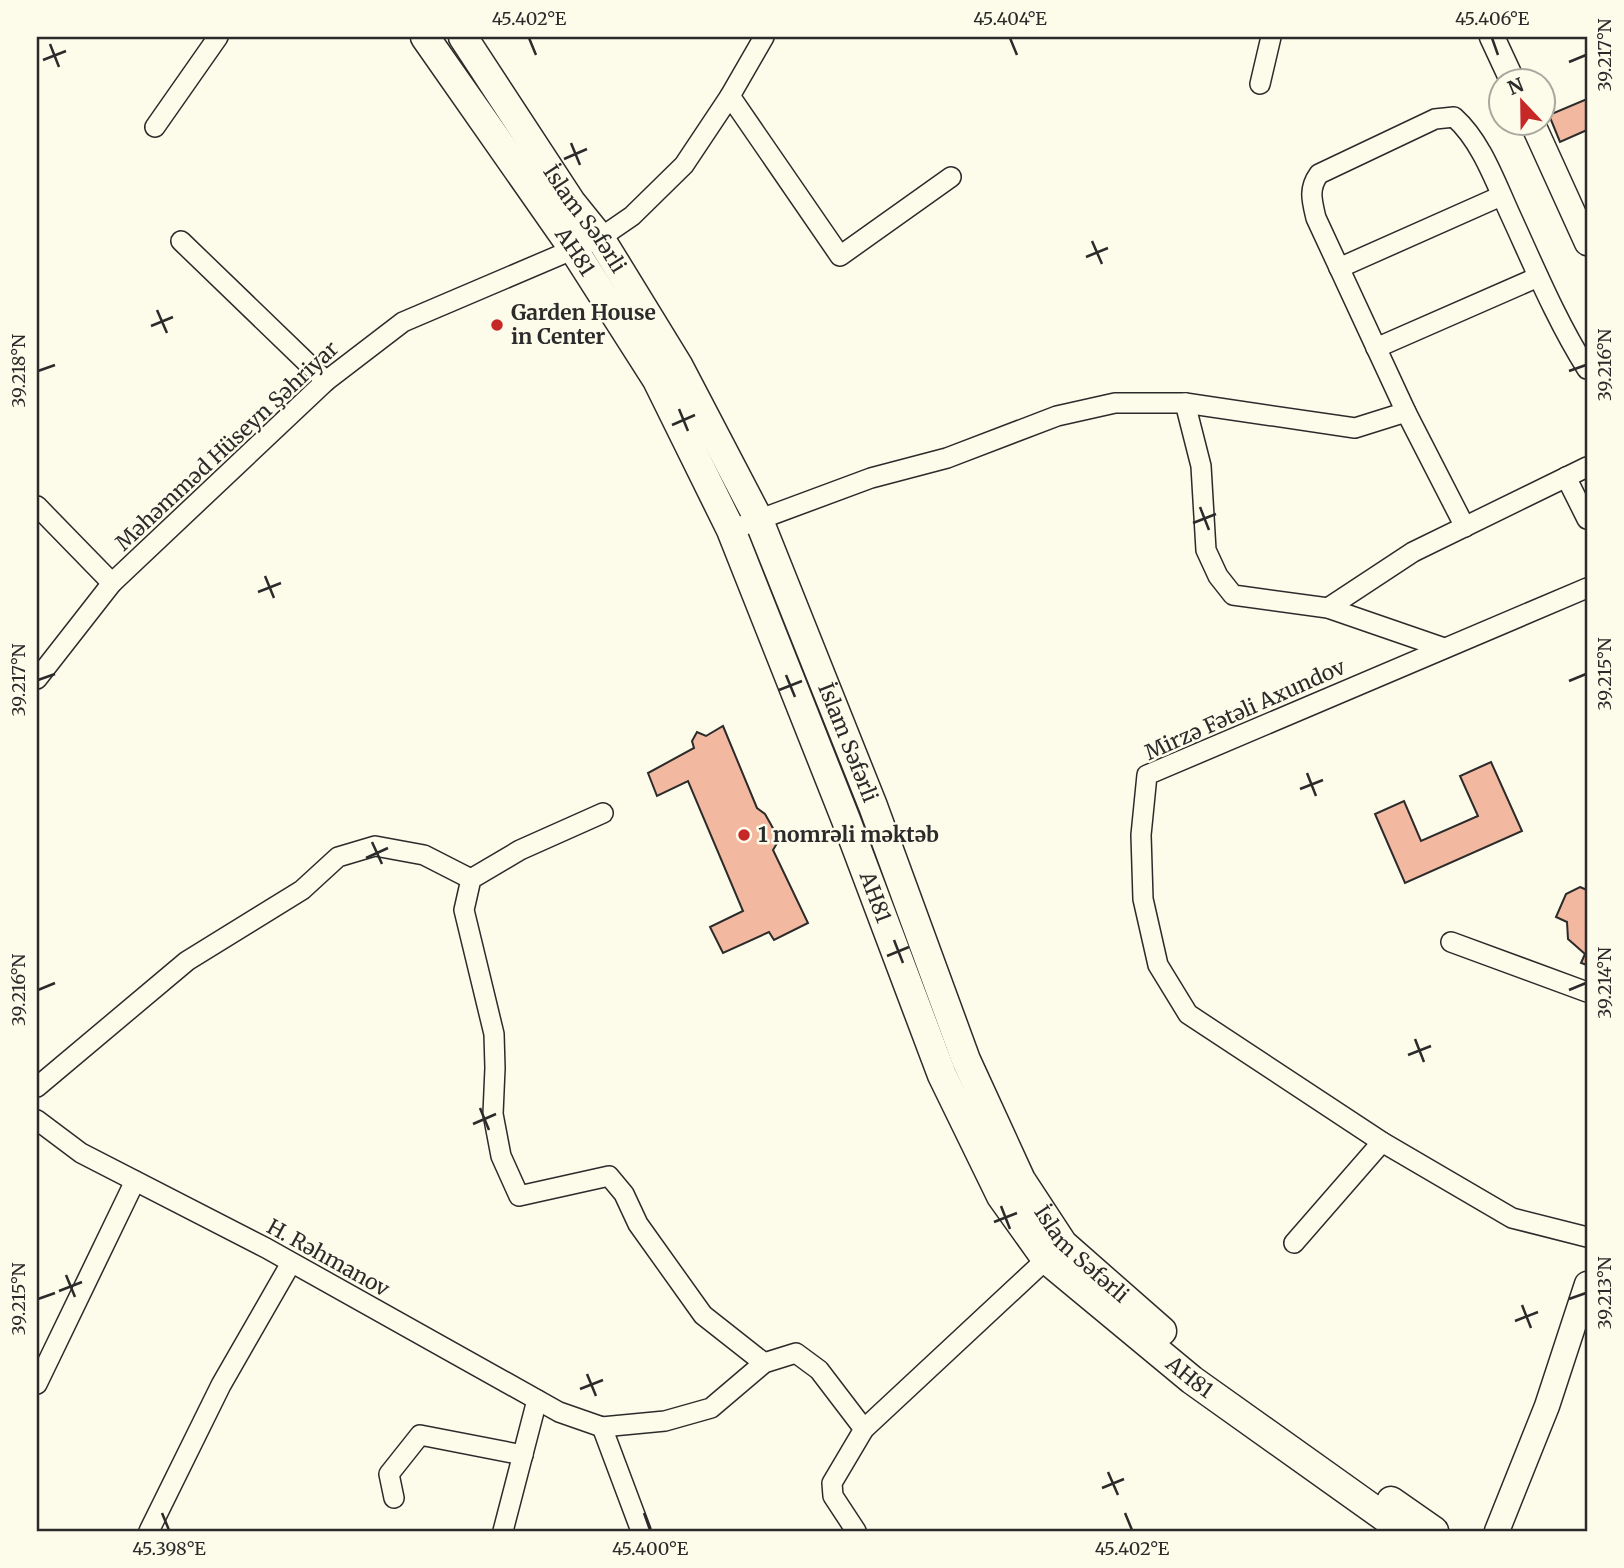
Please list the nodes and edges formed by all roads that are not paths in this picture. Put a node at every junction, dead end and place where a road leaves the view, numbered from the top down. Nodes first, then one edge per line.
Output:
1 (218, 37) edge
2 (425, 37) edge
3 (463, 37) edge
4 (764, 37) edge
5 (1271, 37) edge
6 (1492, 37) edge
7 (1505, 66) edge
8 (1260, 84) dead end
9 (730, 96) junction
10 (155, 127) dead end
11 (1538, 136) edge
12 (951, 177) dead end
13 (1501, 196) junction
14 (600, 238) junction
15 (181, 241) dead end
16 (1587, 243) edge
17 (574, 250) junction
18 (1339, 268) junction
19 (1538, 276) junction
20 (1376, 348) junction
21 (1587, 369) edge
22 (326, 381) junction
23 (1185, 403) junction
24 (1406, 412) junction
25 (1587, 467) edge
26 (1566, 477) junction
27 (37, 506) edge
28 (758, 518) junction
29 (1587, 519) edge
30 (1465, 527) junction
31 (731, 530) junction
32 (112, 583) junction
33 (1587, 588) edge
34 (1328, 608) junction
35 (1444, 648) junction
36 (37, 678) edge
37 (604, 813) dead end
38 (471, 878) junction
39 (1451, 942) dead end
40 (1587, 992) edge
41 (37, 1087) edge
42 (37, 1120) edge
43 (1382, 1142) junction
44 (135, 1181) junction
45 (1587, 1237) edge
46 (1294, 1243) dead end
47 (1055, 1252) junction
48 (291, 1263) junction
49 (1587, 1284) edge
50 (764, 1363) junction
51 (37, 1384) edge
52 (537, 1400) junction
53 (602, 1427) junction
54 (864, 1429) junction
55 (523, 1455) junction
56 (394, 1498) dead end
57 (149, 1531) edge
58 (503, 1531) edge
59 (641, 1531) edge
60 (856, 1531) edge
61 (1404, 1531) edge
62 (1434, 1531) edge
63 (1497, 1531) edge

1 - 10 street
2 - 17 highway, AH81
3 - 14 highway, İslam Səfərli
4 - 9 street, Məhəmməd Hüseyn Şəhriyar
5 - 8 street
6 - 7 main road
9 - 12 street
9 - 14 street, Məhəmməd Hüseyn Şəhriyar
11 - 16 main road
13 - 18 street
13 - 18 street
13 - 19 street
14 - 17 street, Məhəmməd Hüseyn Şəhriyar
14 - 28 highway, İslam Səfərli
15 - 22 street
17 - 22 street, Məhəmməd Hüseyn Şəhriyar
17 - 31 highway, AH81
18 - 20 street
19 - 20 street
19 - 21 street
20 - 24 street
22 - 32 street, Məhəmməd Hüseyn Şəhriyar
23 - 24 street
23 - 28 street
23 - 34 street
24 - 30 street
25 - 26 street
26 - 29 street
26 - 30 street
27 - 32 street, Məhəmməd Hüseyn Şəhriyar
28 - 31 street
28 - 47 highway, İslam Səfərli
30 - 34 street
31 - 47 highway, AH81
32 - 36 street, Məhəmməd Hüseyn Şəhriyar
33 - 35 street, Mirzə Fətəli Axundov
34 - 35 street
35 - 43 street, Mirzə Fətəli Axundov
37 - 38 street
38 - 41 street
38 - 50 street
39 - 40 street
42 - 44 street, H. Rəhmanov
43 - 45 street, Mirzə Fətəli Axundov
43 - 46 street
44 - 48 street, H. Rəhmanov
44 - 51 street
47 - 54 street
47 - 61 highway, AH81
47 - 62 highway, İslam Səfərli
48 - 52 street, H. Rəhmanov
48 - 57 street
49 - 63 main road
50 - 53 street
50 - 54 street
52 - 53 street, H. Rəhmanov
52 - 55 street
53 - 59 street
54 - 60 street
55 - 56 street
55 - 58 street

